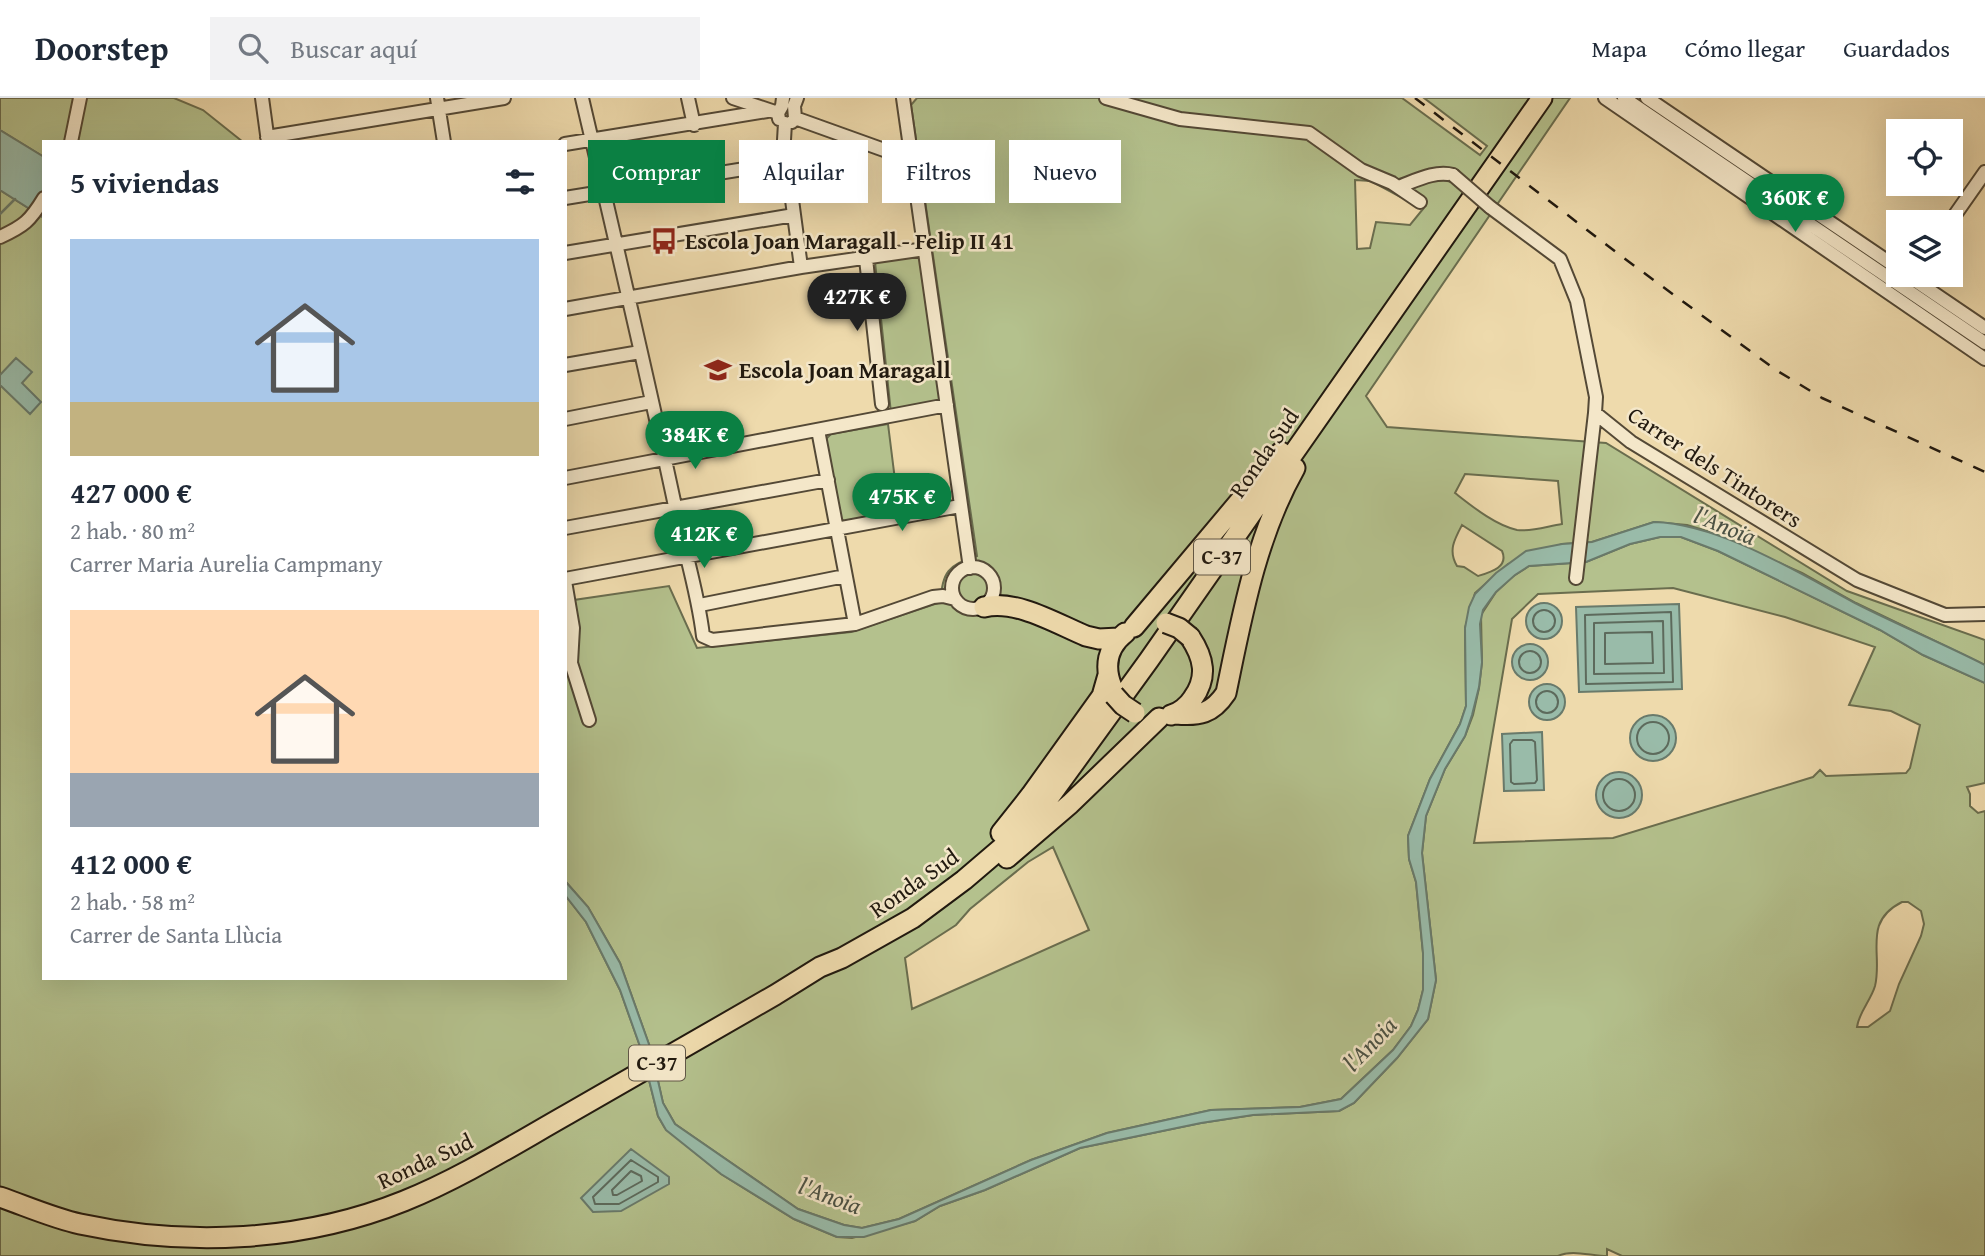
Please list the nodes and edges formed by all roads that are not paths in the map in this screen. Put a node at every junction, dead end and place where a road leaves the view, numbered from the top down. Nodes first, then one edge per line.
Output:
1 (80, 98) edge
2 (262, 98) edge
3 (504, 98) edge
4 (582, 98) edge
5 (688, 98) edge
6 (733, 98) edge
7 (783, 98) edge
8 (797, 98) edge
9 (902, 98) edge
10 (1107, 98) edge
11 (1542, 98) edge
12 (1605, 98) edge
13 (1623, 98) edge
14 (1647, 98) edge
15 (438, 103) edge
16 (781, 116) junction
17 (694, 125) junction
18 (71, 140) edge
19 (267, 140) edge
20 (444, 140) edge
21 (592, 140) edge
22 (598, 140) edge
23 (785, 140) edge
24 (909, 140) edge
25 (588, 141) edge
26 (567, 144) edge
27 (882, 150) edge
28 (1985, 172) edge
29 (1398, 187) junction
30 (588, 195) edge
31 (567, 198) edge
32 (42, 201) edge
33 (1420, 202) dead end
34 (605, 203) edge
35 (793, 203) edge
36 (918, 203) edge
37 (1958, 210) edge
38 (794, 215) junction
39 (0, 237) edge
40 (615, 244) junction
41 (925, 249) junction
42 (567, 253) edge
43 (866, 258) junction
44 (1886, 260) edge
45 (801, 267) junction
46 (1927, 287) edge
47 (630, 298) junction
48 (567, 309) edge
49 (1985, 328) edge
50 (1985, 343) edge
51 (640, 352) junction
52 (1985, 359) edge
53 (567, 365) edge
54 (1339, 390) junction
55 (652, 402) junction
56 (881, 404) dead end
57 (947, 405) junction
58 (1595, 412) junction
59 (567, 419) edge
60 (818, 430) junction
61 (666, 460) junction
62 (567, 478) edge
63 (828, 480) junction
64 (960, 506) junction
65 (675, 508) junction
66 (567, 528) edge
67 (837, 528) junction
68 (687, 557) junction
69 (970, 568) junction
70 (1576, 574) dead end
71 (845, 576) junction
72 (567, 580) edge
73 (994, 587) junction
74 (567, 592) edge
75 (955, 599) junction
76 (700, 605) junction
77 (1013, 606) junction
78 (984, 607) junction
79 (1985, 614) edge
80 (855, 624) junction
81 (1127, 633) junction
82 (1086, 636) junction
83 (1108, 667) junction
84 (1167, 716) junction
85 (589, 720) dead end
86 (842, 958) junction
87 (0, 1197) edge

1 - 18 street
2 - 19 street
3 - 15 street
4 - 21 street
5 - 17 street
6 - 16 street
7 - 16 street
8 - 16 street
9 - 24 street
10 - 29 street
11 - 54 highway, Ronda Sud / C-37
12 - 52 street
13 - 50 street
14 - 44 street
15 - 19 street
15 - 20 street
16 - 17 street
16 - 23 street
16 - 27 street
17 - 22 street
25 - 26 street
28 - 37 street
29 - 33 street
29 - 58 street, Carrer dels Tintorers, bridge
30 - 31 street
32 - 39 street
34 - 40 street
35 - 38 street
36 - 41 street
38 - 40 street
38 - 45 street
40 - 42 street
40 - 47 street
41 - 43 street
41 - 57 street
43 - 45 street
43 - 56 street
45 - 47 street
46 - 49 street
47 - 48 street
47 - 51 street
51 - 53 street
51 - 55 street
54 - 81 highway
54 - 84 highway
54 - 86 highway, Ronda Sud / C-37
55 - 59 street
55 - 61 street
57 - 60 street
57 - 64 street
58 - 70 street
58 - 79 street, Carrer dels Tintorers
60 - 61 street
60 - 63 street
61 - 62 street
61 - 65 street
63 - 65 street
63 - 67 street
64 - 67 street
64 - 69 street
65 - 66 street
65 - 68 street
67 - 68 street
67 - 71 street
68 - 72 street
68 - 76 street
69 - 73 street
69 - 75 street
71 - 76 street
71 - 80 street
73 - 77 highway
73 - 78 street
74 - 85 street
75 - 78 street
75 - 80 street
76 - 80 street
77 - 78 highway
77 - 82 highway
81 - 82 highway
81 - 83 highway
81 - 84 highway, bridge
82 - 83 highway
83 - 84 highway, bridge
83 - 86 highway
84 - 86 highway
86 - 87 highway, Ronda Sud / C-37

